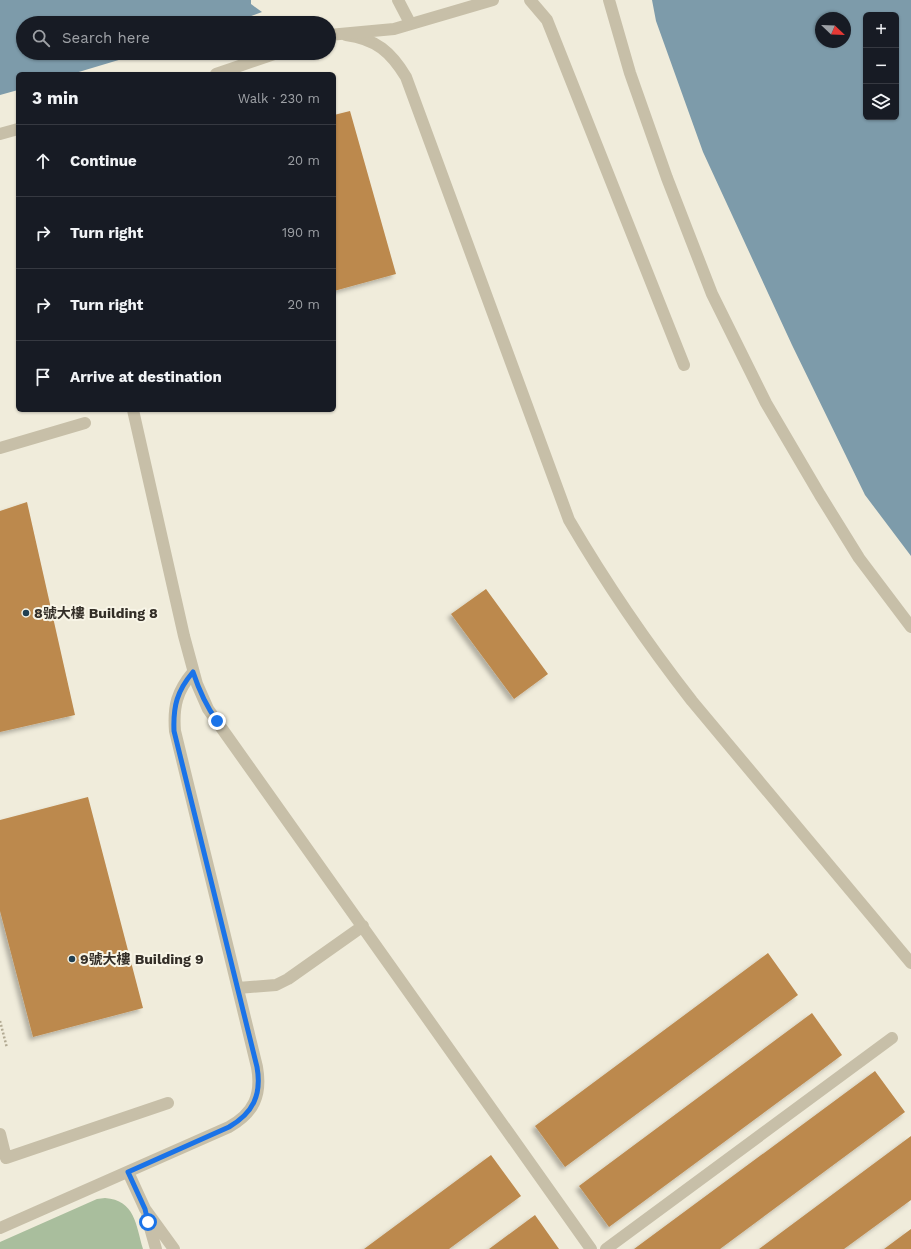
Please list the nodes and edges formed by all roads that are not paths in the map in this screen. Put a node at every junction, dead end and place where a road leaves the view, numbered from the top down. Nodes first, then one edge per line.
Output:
1 (398, 0) edge
2 (493, 0) edge
3 (530, 0) edge
4 (610, 0) edge
5 (410, 23) junction
6 (336, 34) edge
7 (336, 34) edge
8 (257, 60) edge
9 (222, 72) edge
10 (16, 130) edge
11 (0, 134) edge
12 (684, 365) dead end
13 (133, 412) edge
14 (85, 423) dead end
15 (0, 448) edge
16 (911, 627) edge
17 (193, 672) junction
18 (363, 926) junction
19 (911, 963) edge
20 (238, 988) junction
21 (892, 1038) dead end
22 (168, 1103) dead end
23 (0, 1134) edge
24 (128, 1172) junction
25 (145, 1209) junction
26 (0, 1228) edge
27 (156, 1249) edge
28 (174, 1249) edge
29 (591, 1249) edge
30 (606, 1249) edge

1 - 5 street
2 - 5 street
3 - 12 street
4 - 16 street
5 - 6 street
7 - 19 street
8 - 9 street
10 - 11 street
13 - 17 street
14 - 15 street
17 - 18 street
17 - 20 street
18 - 20 street
18 - 29 street
20 - 24 street
21 - 30 street
22 - 23 street
24 - 25 street
24 - 26 street
25 - 27 street
25 - 28 street

